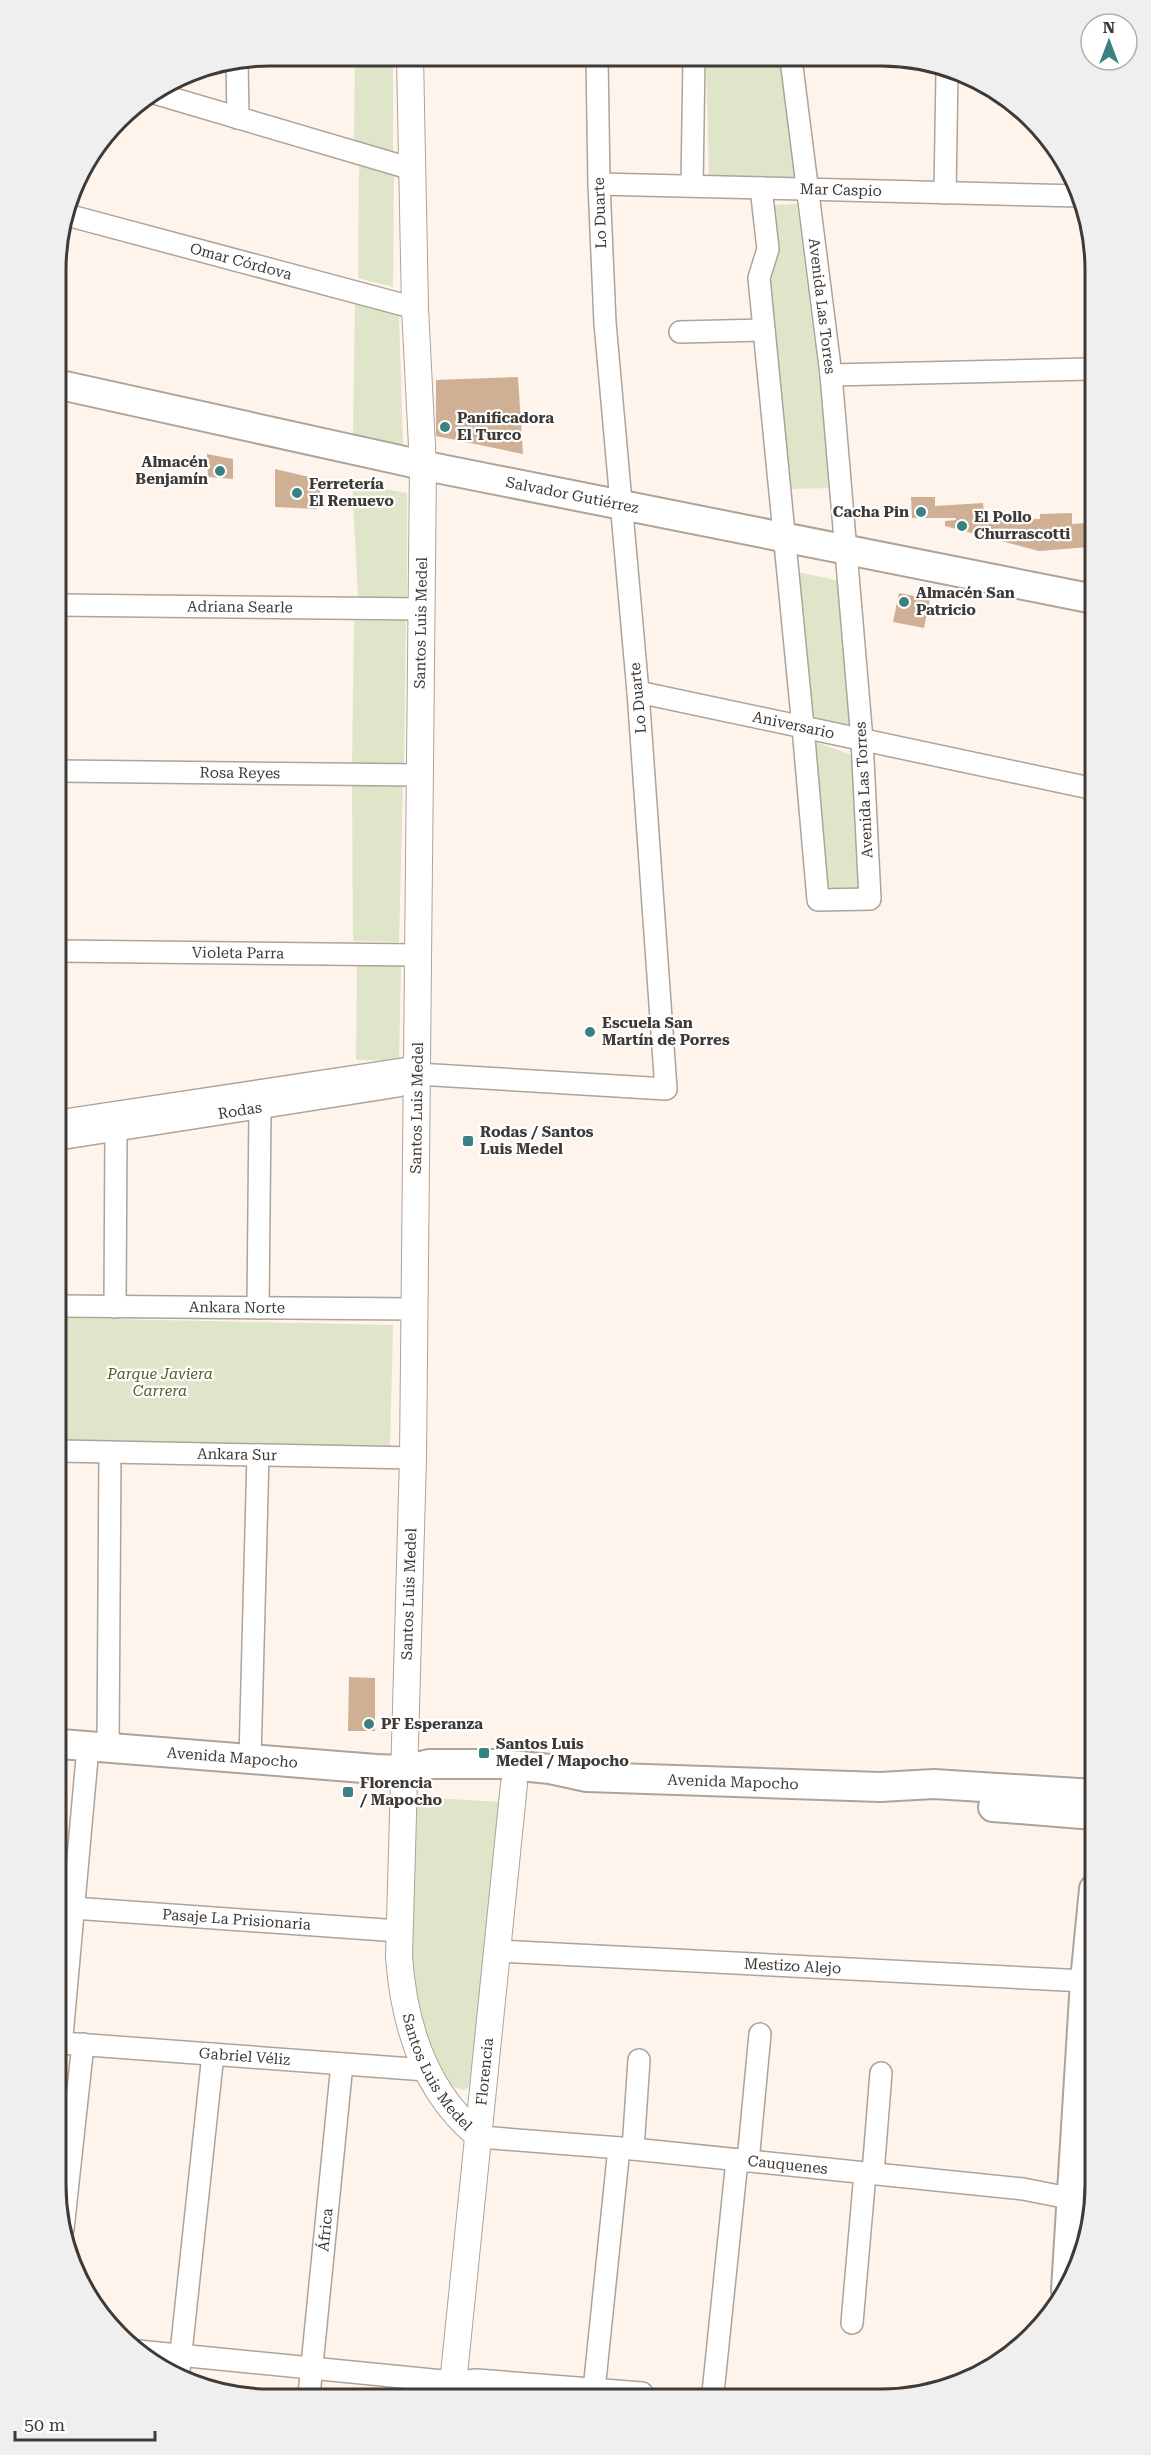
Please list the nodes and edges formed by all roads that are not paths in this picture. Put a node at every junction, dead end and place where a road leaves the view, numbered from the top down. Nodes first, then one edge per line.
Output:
1 (410, 66) edge
2 (597, 66) edge
3 (694, 66) edge
4 (792, 66) edge
5 (237, 69) edge
6 (948, 77) edge
7 (164, 96) edge
8 (238, 118) junction
9 (412, 169) junction
10 (599, 184) junction
11 (692, 186) junction
12 (760, 188) junction
13 (807, 189) junction
14 (945, 193) junction
15 (1070, 194) edge
16 (73, 217) edge
17 (415, 308) junction
18 (764, 330) junction
19 (680, 332) dead end
20 (1085, 369) edge
21 (831, 375) junction
22 (66, 386) edge
23 (423, 466) junction
24 (620, 505) junction
25 (784, 538) junction
26 (846, 550) junction
27 (1085, 597) edge
28 (66, 605) edge
29 (422, 609) junction
30 (638, 692) junction
31 (803, 727) junction
32 (862, 740) junction
33 (66, 771) edge
34 (420, 775) junction
35 (1085, 787) edge
36 (66, 951) edge
37 (418, 955) junction
38 (417, 1071) junction
39 (260, 1108) junction
40 (66, 1120) edge
41 (116, 1130) junction
42 (66, 1138) edge
43 (66, 1306) edge
44 (115, 1307) junction
45 (258, 1308) junction
46 (415, 1309) junction
47 (66, 1451) edge
48 (110, 1452) junction
49 (258, 1455) junction
50 (413, 1458) junction
51 (85, 1747) edge
52 (250, 1760) junction
53 (404, 1770) junction
54 (507, 1774) junction
55 (880, 1787) junction
56 (1085, 1793) edge
57 (1085, 1814) edge
58 (73, 1908) junction
59 (399, 1931) junction
60 (499, 1951) junction
61 (1085, 1981) joint
62 (66, 1989) edge
63 (760, 2034) dead end
64 (72, 2043) edge
65 (213, 2054) junction
66 (639, 2060) dead end
67 (342, 2064) junction
68 (426, 2070) junction
69 (881, 2073) dead end
70 (1085, 2107) edge
71 (1077, 2126) junction
72 (480, 2137) junction
73 (626, 2149) junction
74 (743, 2160) junction
75 (66, 2167) edge
76 (869, 2173) junction
77 (1083, 2200) edge
78 (1073, 2254) edge
79 (852, 2323) dead end
80 (162, 2358) edge
81 (180, 2363) edge
82 (311, 2368) junction
83 (453, 2388) edge
84 (309, 2389) edge
85 (582, 2389) edge
86 (594, 2389) edge
87 (714, 2389) edge

1 - 9 street, Santos Luis Medel
2 - 10 street, Lo Duarte
3 - 11 street
4 - 13 street, Avenida Las Torres
5 - 8 street
6 - 14 street
7 - 8 street
8 - 9 street
9 - 17 street, Santos Luis Medel
10 - 11 street, Mar Caspio
10 - 24 street, Lo Duarte
11 - 12 street, Mar Caspio
12 - 13 street, Mar Caspio
12 - 18 street, Avenida Las Torres
13 - 14 street, Mar Caspio
13 - 21 street, Avenida Las Torres
14 - 15 street, Mar Caspio
16 - 17 street, Omar Córdova
17 - 23 street, Santos Luis Medel
18 - 19 street
18 - 25 street, Avenida Las Torres
20 - 21 street
21 - 26 street, Avenida Las Torres
22 - 23 main road, Salvador Gutiérrez
23 - 24 main road, Salvador Gutiérrez
23 - 29 street, Santos Luis Medel
24 - 25 main road, Salvador Gutiérrez
24 - 30 street, Lo Duarte
25 - 26 main road, Salvador Gutiérrez
25 - 31 street, Avenida Las Torres
26 - 27 main road, Salvador Gutiérrez
26 - 32 street, Avenida Las Torres
28 - 29 street, Adriana Searle
29 - 34 street, Santos Luis Medel
30 - 31 street, Aniversario
30 - 38 street, Lo Duarte
31 - 32 street, Aniversario
31 - 32 street, Avenida Las Torres
32 - 35 street, Aniversario
33 - 34 street, Rosa Reyes
34 - 37 street, Santos Luis Medel
36 - 37 street, Violeta Parra
37 - 38 street, Santos Luis Medel
38 - 39 street, Rodas
38 - 40 street, Rodas
38 - 46 street, Santos Luis Medel
39 - 41 street, Rodas
39 - 45 street
41 - 42 street, Rodas
41 - 44 street
43 - 44 street, Ankara Norte
44 - 45 street, Ankara Norte
45 - 46 street, Ankara Norte
46 - 50 street, Santos Luis Medel
47 - 48 street, Ankara Sur
48 - 49 street, Ankara Sur
48 - 51 street
49 - 50 street, Ankara Sur
49 - 52 street
50 - 53 street, Santos Luis Medel
51 - 52 main road, Avenida Mapocho
51 - 58 street
52 - 53 main road, Avenida Mapocho
53 - 54 main road, Avenida Mapocho
53 - 59 street, Santos Luis Medel
54 - 55 main road, Avenida Mapocho
54 - 60 street, Florencia
55 - 56 main road, Avenida Mapocho
55 - 57 main road, Avenida Mapocho
58 - 59 street, Pasaje La Prisionaria
58 - 62 street
59 - 68 street, Santos Luis Medel
60 - 61 street, Mestizo Alejo
60 - 72 street, Florencia
61 - 71 main road
63 - 74 street
64 - 65 street, Gabriel Véliz
64 - 75 street
65 - 67 street, Gabriel Véliz
65 - 81 street
66 - 73 street
67 - 68 street, Gabriel Véliz
67 - 82 street, África
68 - 72 street, Santos Luis Medel
69 - 76 street
70 - 71 main road
71 - 77 main road
72 - 73 street, Cauquenes
72 - 83 street, Florencia
73 - 74 street, Cauquenes
73 - 86 street
74 - 76 street, Cauquenes
74 - 87 street
76 - 77 street, Cauquenes
76 - 79 street
77 - 78 main road
80 - 81 street
81 - 82 street
82 - 83 street
82 - 84 street, África
83 - 85 street

